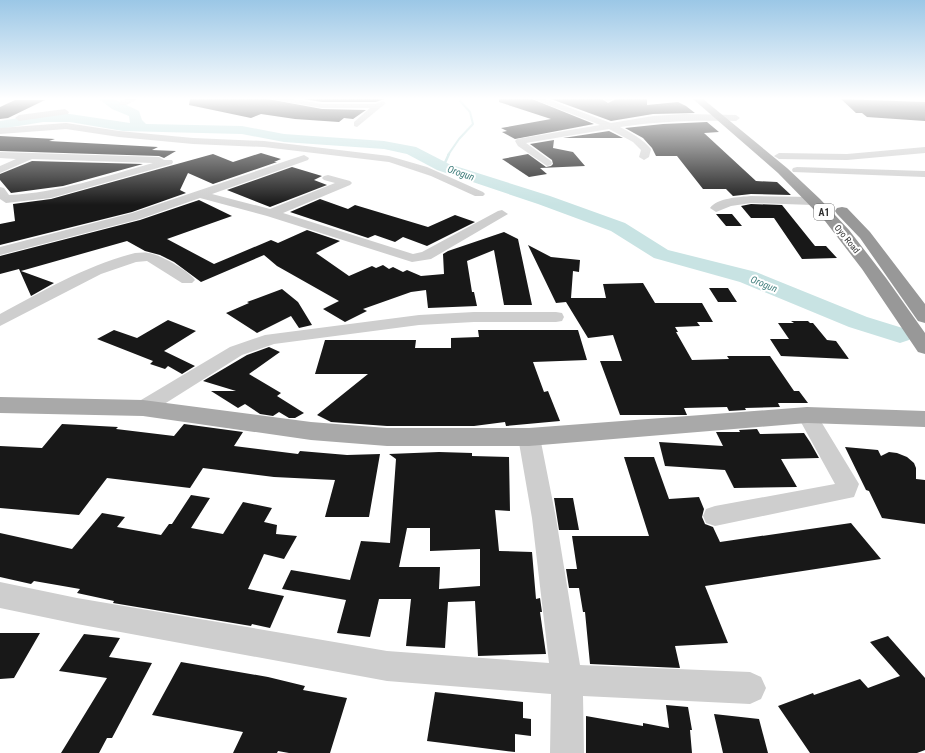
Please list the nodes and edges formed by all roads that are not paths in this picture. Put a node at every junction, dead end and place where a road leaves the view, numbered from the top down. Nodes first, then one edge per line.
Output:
1 (31, 134) edge
2 (121, 134) edge
3 (562, 134) edge
4 (625, 134) edge
5 (738, 134) edge
6 (754, 134) edge
7 (14, 141) dead end
8 (925, 150) edge
9 (0, 155) edge
10 (31, 155) junction
11 (779, 156) junction
12 (644, 157) dead end
13 (304, 158) dead end
14 (548, 163) dead end
15 (0, 170) edge
16 (797, 170) junction
17 (925, 174) edge
18 (904, 175) junction
19 (328, 178) dead end
20 (810, 181) junction
21 (921, 184) edge
22 (0, 190) edge
23 (200, 194) junction
24 (479, 194) dead end
25 (813, 201) junction
26 (716, 208) dead end
27 (271, 213) junction
28 (502, 214) dead end
29 (829, 217) junction
30 (849, 218) junction
31 (0, 251) edge
32 (187, 280) dead end
33 (556, 317) dead end
34 (925, 317) edge
35 (0, 321) edge
36 (925, 348) edge
37 (0, 405) edge
38 (143, 408) junction
39 (807, 415) junction
40 (925, 419) edge
41 (529, 437) junction
42 (715, 516) dead end
43 (0, 595) edge
44 (567, 680) junction
45 (750, 688) dead end
46 (567, 753) edge

1 - 7 street
2 - 24 street
3 - 14 street
4 - 12 street
5 - 25 highway, Oyo Road / A1
6 - 11 highway, Oyo Road / A1
8 - 11 street
9 - 10 street
10 - 15 street
10 - 22 street
11 - 16 highway, Oyo Road / A1
13 - 23 street
16 - 18 street
16 - 20 highway, Oyo Road / A1
17 - 18 street
18 - 21 street
19 - 27 street
20 - 21 street
20 - 30 highway, Oyo Road / A1
23 - 27 street
23 - 31 street
25 - 26 street
25 - 29 highway, Oyo Road / A1
27 - 28 street
29 - 30 highway
29 - 36 highway, Oyo Road / A1
30 - 34 highway, Oyo Road / A1
32 - 35 street
33 - 38 street
37 - 38 main road
38 - 41 main road
39 - 40 main road
39 - 41 main road
39 - 42 street
41 - 44 street
43 - 44 street
44 - 45 street
44 - 46 street

